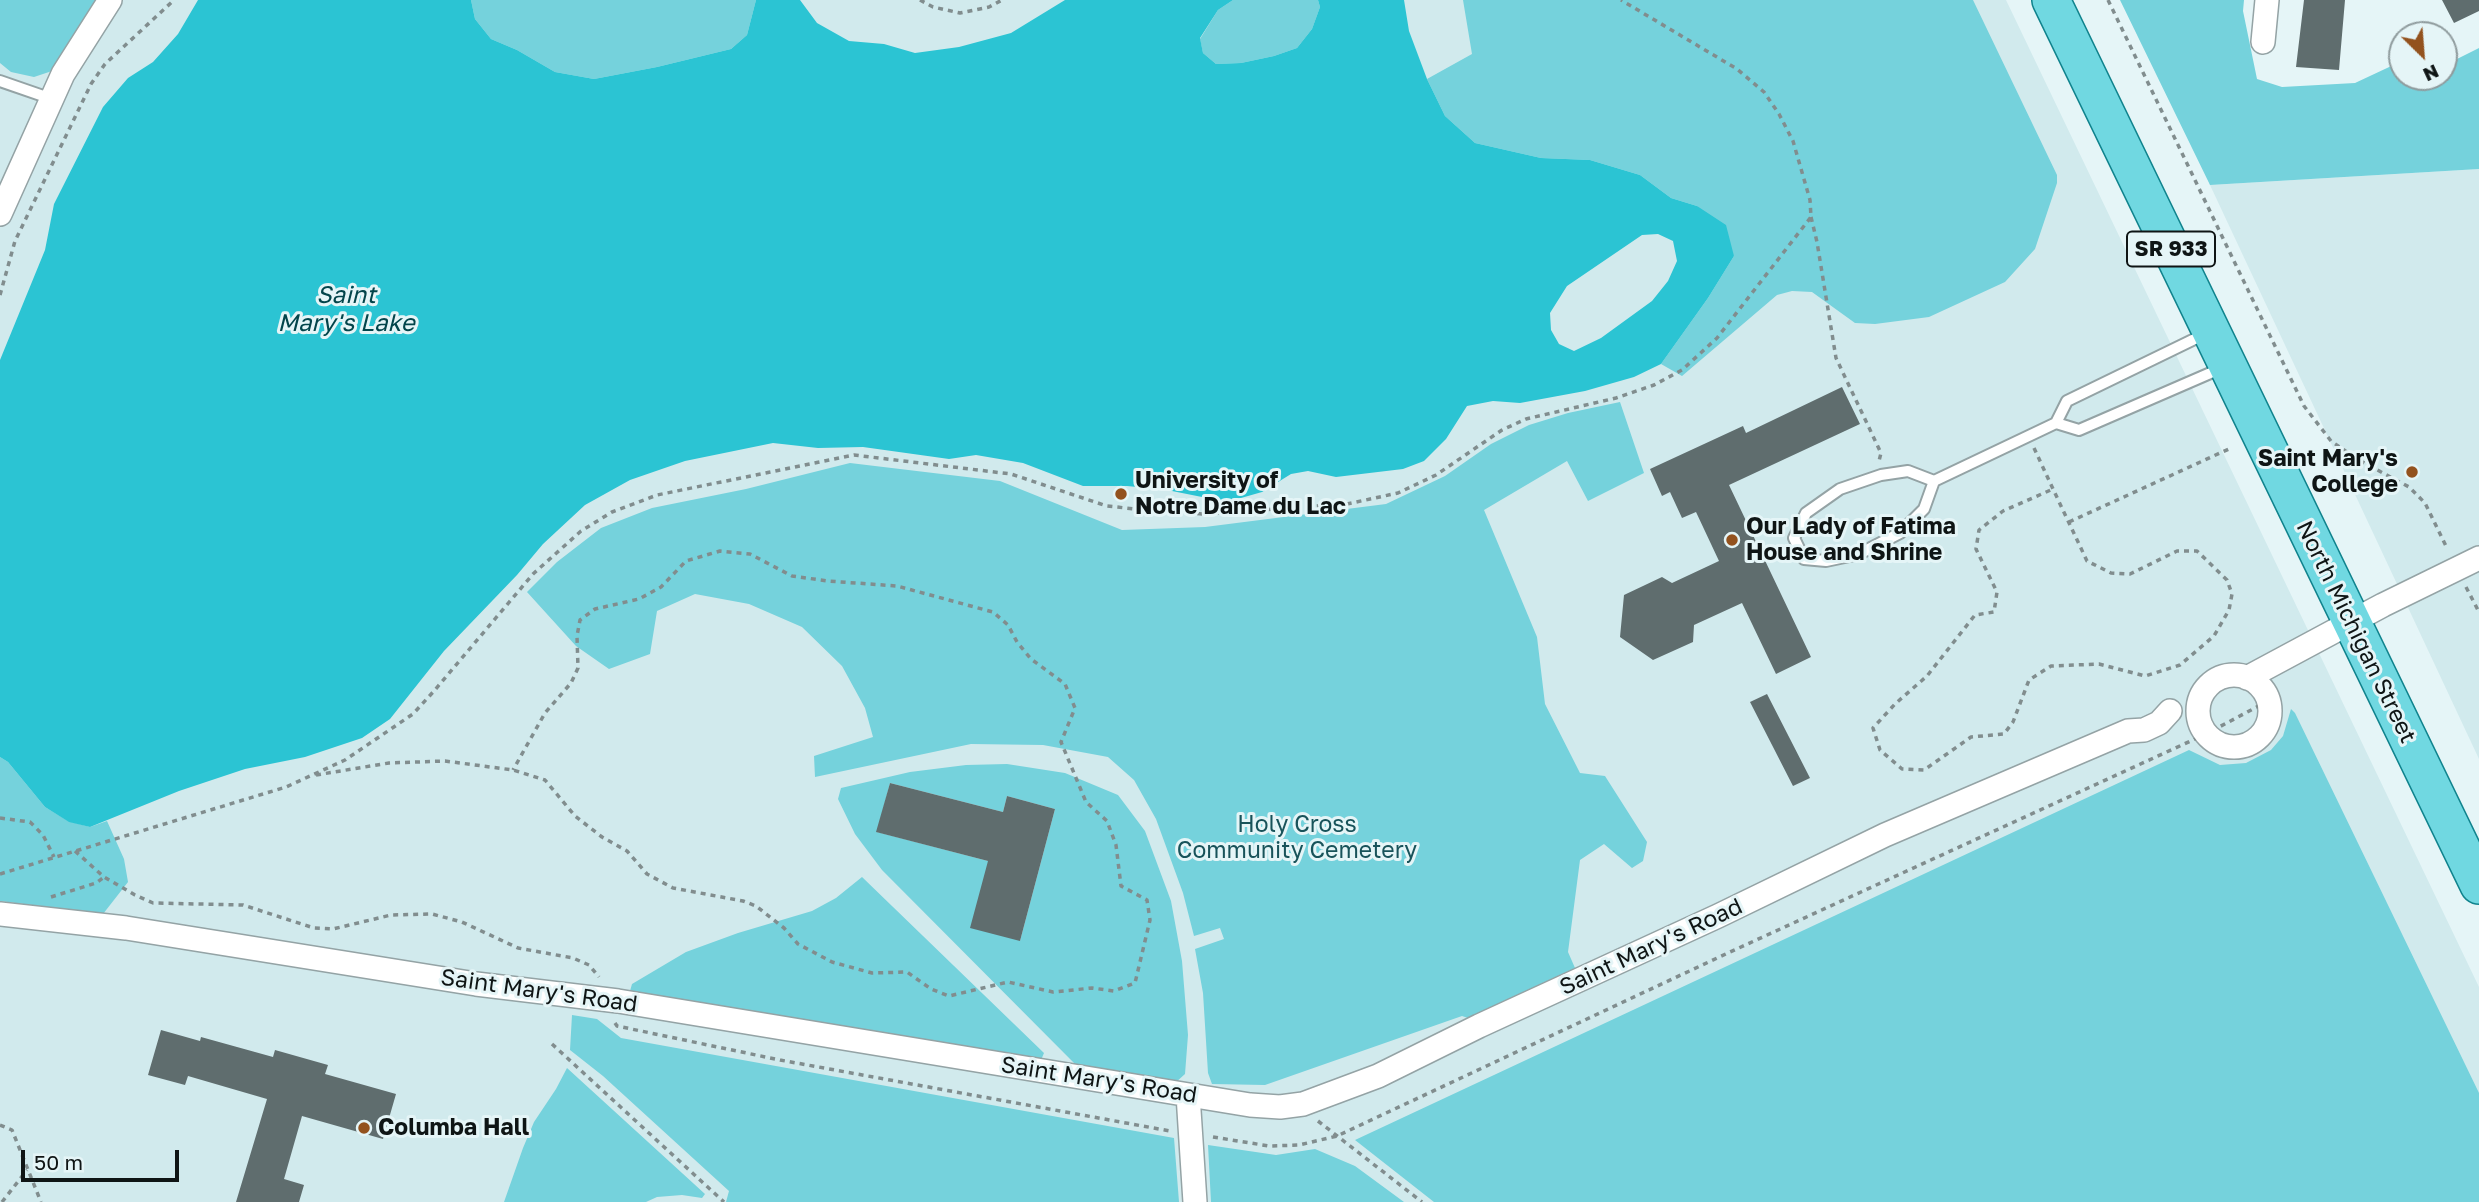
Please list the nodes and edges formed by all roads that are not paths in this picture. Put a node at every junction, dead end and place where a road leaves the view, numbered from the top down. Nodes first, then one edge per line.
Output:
1 (110, 0) edge
2 (2051, 0) edge
3 (2267, 0) edge
4 (2263, 42) dead end
5 (0, 81) edge
6 (52, 99) junction
7 (0, 214) edge
8 (2211, 331) junction
9 (2227, 366) junction
10 (2056, 423) junction
11 (1934, 481) junction
12 (2479, 558) edge
13 (2352, 622) junction
14 (2247, 678) junction
15 (2199, 700) junction
16 (2479, 885) edge
17 (0, 914) edge
18 (1188, 1095) junction
19 (1195, 1202) edge

1 - 6 street
2 - 8 main road, North Michigan Street / SR 933
3 - 4 street
5 - 6 lane
6 - 7 street
8 - 9 main road, North Michigan Street / SR 933
8 - 10 lane
9 - 10 lane
9 - 13 main road, North Michigan Street / SR 933
10 - 11 lane
11 - 11 lane
12 - 13 street, Saint Mary's Road
13 - 14 street, Saint Mary's Road
13 - 16 main road, North Michigan Street / SR 933
14 - 15 street, Saint Mary's Road
14 - 15 street
15 - 18 street, Saint Mary's Road
17 - 18 street, Saint Mary's Road
18 - 19 street

